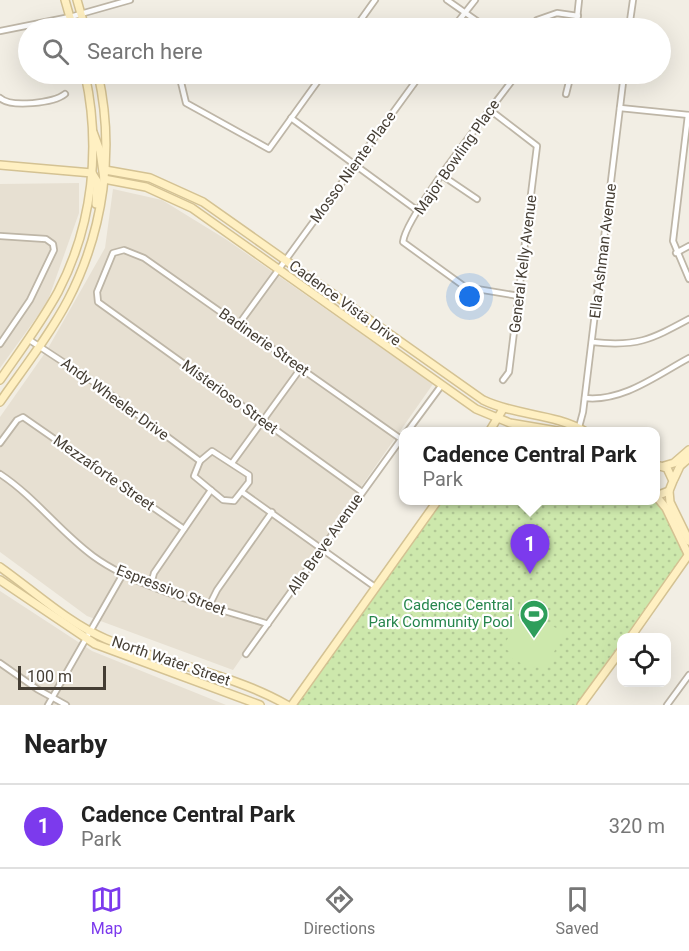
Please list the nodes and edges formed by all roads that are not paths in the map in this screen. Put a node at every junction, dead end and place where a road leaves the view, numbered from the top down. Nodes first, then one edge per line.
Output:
1 (65, 0) edge
2 (76, 0) edge
3 (130, 0) edge
4 (375, 0) edge
5 (447, 0) edge
6 (475, 0) edge
7 (579, 0) edge
8 (633, 0) edge
9 (465, 12) junction
10 (80, 13) junction
11 (578, 16) joint
12 (70, 17) junction
13 (65, 18) edge
14 (82, 18) edge
15 (362, 18) edge
16 (460, 18) edge
17 (473, 18) edge
18 (543, 18) edge
19 (630, 18) edge
20 (18, 27) edge
21 (0, 31) edge
22 (86, 84) edge
23 (99, 84) edge
24 (181, 84) edge
25 (316, 84) edge
26 (414, 84) edge
27 (510, 84) edge
28 (569, 84) edge
29 (623, 84) edge
30 (65, 93) dead end
31 (566, 94) dead end
32 (0, 98) edge
33 (620, 108) junction
34 (490, 110) junction
35 (688, 115) edge
36 (291, 118) junction
37 (93, 132) junction
38 (0, 165) edge
39 (355, 165) junction
40 (105, 170) junction
41 (92, 173) junction
42 (443, 176) junction
43 (104, 178) junction
44 (477, 199) dead end
45 (418, 211) junction
46 (95, 231) junction
47 (0, 236) edge
48 (689, 246) edge
49 (676, 253) junction
50 (286, 261) junction
51 (280, 269) junction
52 (689, 279) edge
53 (519, 296) junction
54 (98, 302) joint
55 (689, 319) edge
56 (239, 324) junction
57 (28, 339) junction
58 (592, 342) junction
59 (0, 344) edge
60 (39, 346) junction
61 (689, 358) edge
62 (301, 368) junction
63 (0, 380) edge
64 (503, 380) dead end
65 (441, 386) junction
66 (585, 398) junction
67 (0, 402) edge
68 (503, 409) junction
69 (498, 419) junction
70 (262, 420) junction
71 (410, 427) edge
72 (492, 427) edge
73 (538, 427) edge
74 (579, 427) joint
75 (399, 432) edge
76 (399, 442) edge
77 (0, 443) edge
78 (689, 450) edge
79 (689, 458) edge
80 (200, 461) junction
81 (232, 463) junction
82 (660, 465) edge
83 (660, 466) edge
84 (0, 474) edge
85 (673, 481) junction
86 (211, 490) junction
87 (669, 491) junction
88 (242, 492) junction
89 (362, 492) junction
90 (660, 494) edge
91 (660, 501) edge
92 (435, 505) edge
93 (272, 512) junction
94 (184, 529) junction
95 (689, 541) edge
96 (322, 548) junction
97 (689, 556) edge
98 (0, 567) edge
99 (123, 574) junction
100 (0, 580) edge
101 (150, 584) junction
102 (375, 587) junction
103 (209, 606) junction
104 (268, 624) junction
105 (90, 630) junction
106 (634, 633) edge
107 (85, 639) junction
108 (246, 654) dead end
109 (617, 655) edge
110 (0, 663) edge
111 (689, 675) edge
112 (53, 698) junction
113 (48, 705) edge
114 (66, 705) edge
115 (260, 705) edge
116 (287, 705) edge
117 (292, 705) edge
118 (581, 705) edge
119 (667, 705) edge

1 - 12 main road
2 - 10 main road
3 - 10 street
4 - 15 street
5 - 9 street
6 - 9 street
7 - 11 street
8 - 19 street
9 - 16 street
9 - 17 street
10 - 12 street
10 - 14 main road
11 - 18 street
12 - 13 street
20 - 21 street
22 - 37 main road
23 - 40 main road
24 - 36 street
25 - 36 street
26 - 39 street, Mosso Niente Place
27 - 34 street, Major Bowling Place
28 - 31 street
29 - 33 street, Ella Ashman Avenue
30 - 32 street
33 - 35 street
33 - 58 street, Ella Ashman Avenue
34 - 42 street, Major Bowling Place
34 - 53 street, General Kelly Avenue
35 - 49 street
36 - 39 street
37 - 41 main road
37 - 43 main road
38 - 41 main road
39 - 45 street
39 - 50 street, Mosso Niente Place
40 - 43 main road
40 - 50 main road, Cadence Vista Drive
41 - 46 main road
41 - 57 main road
42 - 44 street
42 - 45 street, Major Bowling Place
43 - 46 main road
43 - 51 main road, Cadence Vista Drive
45 - 53 street, Major Bowling Place
46 - 60 main road
47 - 59 street
48 - 49 street
49 - 52 street
50 - 51 street, Mosso Niente Place
50 - 68 main road, Cadence Vista Drive
51 - 56 street, Mosso Niente Place
51 - 65 main road, Cadence Vista Drive
53 - 64 street, General Kelly Avenue
54 - 56 street, Badinerie Street
54 - 70 street, Misterioso Street
55 - 58 street
56 - 62 street, Badinerie Street
57 - 60 street, Andy Wheeler Drive
57 - 63 main road
58 - 66 street, Ella Ashman Avenue
60 - 67 main road
60 - 80 street, Andy Wheeler Drive
61 - 66 street
62 - 70 street
62 - 75 street, Badinerie Street
65 - 69 main road, Cadence Vista Drive
65 - 71 street, Alla Breve Avenue
66 - 74 street, Ella Ashman Avenue
68 - 69 main road
68 - 74 main road, Cadence Vista Drive
69 - 72 main road
69 - 73 main road, Cadence Vista Drive
70 - 81 street
70 - 89 street, Misterioso Street
76 - 89 street, Alla Breve Avenue
77 - 94 street, Mezzaforte Street
78 - 82 main road
79 - 85 main road
80 - 81 street
80 - 86 street
81 - 88 street
83 - 85 main road
84 - 99 street, Espressivo Street
85 - 87 main road
86 - 88 street
86 - 94 street
87 - 90 main road
87 - 95 main road
88 - 93 street
89 - 96 street, Alla Breve Avenue
91 - 97 main road
92 - 102 main road
93 - 96 street
93 - 103 street
94 - 101 street
96 - 102 street
96 - 104 street, Alla Breve Avenue
97 - 106 main road
98 - 105 main road, North Water Street
99 - 101 street, Espressivo Street
99 - 105 street
100 - 107 main road, North Water Street
101 - 103 street, Espressivo Street
102 - 117 main road
103 - 104 street, Espressivo Street
104 - 108 street, Alla Breve Avenue
105 - 107 street
105 - 116 main road, North Water Street
107 - 112 street
107 - 115 main road, North Water Street
109 - 118 main road
110 - 112 street
111 - 119 street
112 - 113 street
112 - 114 street

